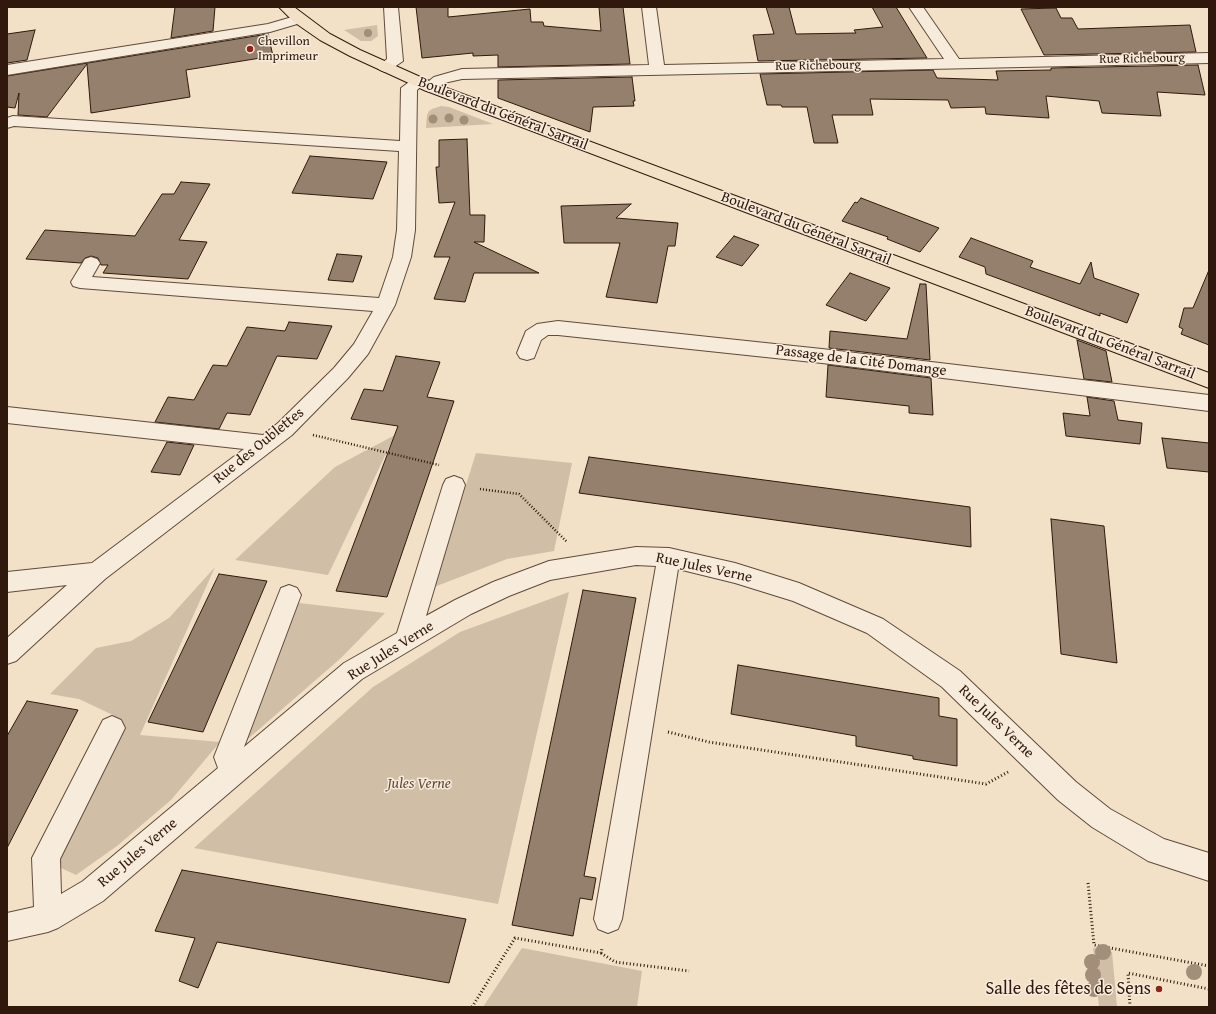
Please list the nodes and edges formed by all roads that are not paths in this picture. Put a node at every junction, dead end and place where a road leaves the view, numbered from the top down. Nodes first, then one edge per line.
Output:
1 (286, 7) edge
2 (391, 7) edge
3 (649, 7) edge
4 (916, 7) edge
5 (299, 19) junction
6 (1209, 58) edge
7 (954, 63) junction
8 (385, 67) junction
9 (657, 69) junction
10 (7, 70) edge
11 (418, 82) junction
12 (7, 123) edge
13 (409, 147) junction
14 (91, 263) dead end
15 (386, 306) junction
16 (527, 353) dead end
17 (1209, 381) edge
18 (1209, 403) edge
19 (7, 415) edge
20 (265, 443) junction
21 (454, 485) dead end
22 (669, 557) junction
23 (97, 572) junction
24 (7, 582) edge
25 (289, 595) dead end
26 (407, 640) junction
27 (7, 653) edge
28 (112, 728) dead end
29 (233, 773) junction
30 (1209, 867) edge
31 (48, 918) junction
32 (608, 919) road end
33 (7, 927) edge

1 - 5 main road, Boulevard du Général Sarrail
2 - 8 street
3 - 9 street
4 - 7 street
5 - 8 main road, Boulevard du Général Sarrail
5 - 10 street
6 - 7 street, Rue Richebourg
7 - 9 street, Rue Richebourg
8 - 11 main road, Boulevard du Général Sarrail
9 - 11 street, Rue Richebourg
11 - 13 street, Rue des Oublettes
11 - 17 main road, Boulevard du Général Sarrail
12 - 13 street
13 - 15 street, Rue des Oublettes
14 - 15 street
15 - 20 street, Rue des Oublettes
16 - 18 street, Passage de la Cité Domange
19 - 20 street
20 - 23 street, Rue des Oublettes
21 - 26 street
22 - 26 street, Rue Jules Verne
22 - 30 street, Rue Jules Verne
22 - 32 street
23 - 24 street
23 - 27 street, Rue des Oublettes
25 - 29 street
26 - 29 street, Rue Jules Verne
28 - 31 street
29 - 31 street, Rue Jules Verne
31 - 33 street, Rue Jules Verne

